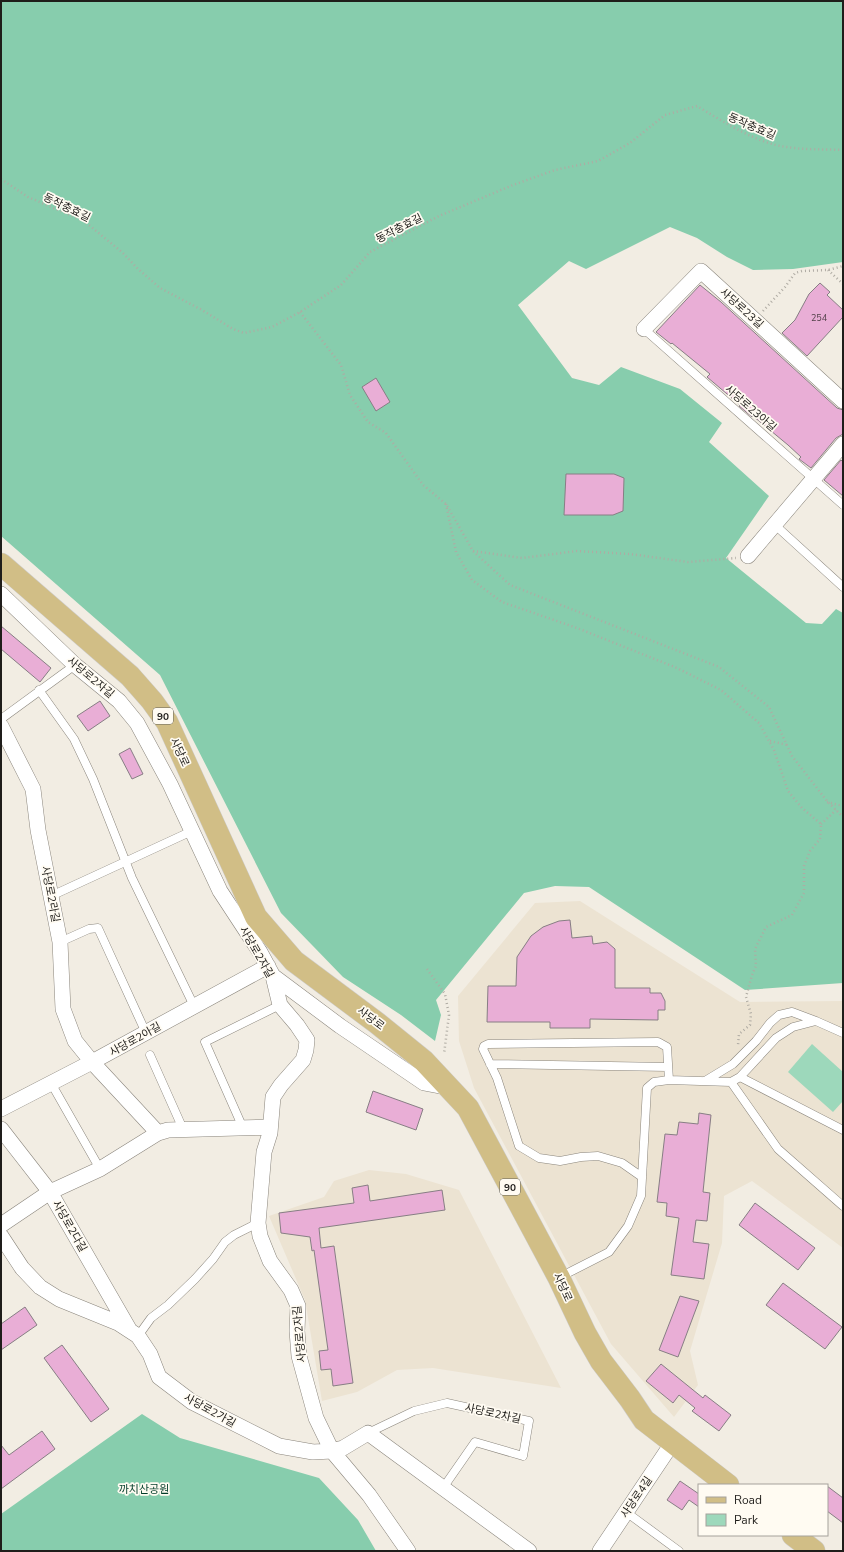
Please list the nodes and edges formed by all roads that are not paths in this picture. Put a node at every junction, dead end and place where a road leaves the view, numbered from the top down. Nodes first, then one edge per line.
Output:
1 (644, 329) joint
2 (843, 401) edge
3 (843, 444) edge
4 (814, 479) junction
5 (843, 505) edge
6 (775, 525) junction
7 (748, 556) road end
8 (1, 564) edge
9 (843, 586) edge
10 (1, 594) edge
11 (75, 665) junction
12 (39, 690) junction
13 (1, 718) edge
14 (1, 726) edge
15 (192, 831) junction
16 (126, 862) junction
17 (51, 896) junction
18 (60, 942) junction
19 (270, 971) junction
20 (280, 1005) junction
21 (194, 1006) junction
22 (816, 1021) junction
23 (146, 1032) junction
24 (843, 1033) edge
25 (150, 1055) dead end
26 (92, 1062) junction
27 (490, 1064) junction
28 (668, 1067) junction
29 (740, 1077) junction
30 (669, 1080) junction
31 (705, 1080) junction
32 (730, 1082) junction
33 (51, 1083) junction
34 (450, 1088) junction
35 (1, 1109) edge
36 (270, 1127) junction
37 (1, 1128) edge
38 (243, 1128) junction
39 (183, 1129) junction
40 (843, 1130) edge
41 (158, 1133) junction
42 (100, 1169) junction
43 (642, 1177) junction
44 (50, 1192) junction
45 (843, 1206) edge
46 (258, 1223) junction
47 (1, 1224) edge
48 (1, 1236) edge
49 (559, 1278) junction
50 (134, 1333) junction
51 (368, 1433) junction
52 (673, 1442) junction
53 (332, 1451) junction
54 (727, 1484) edge
55 (443, 1488) junction
56 (626, 1512) junction
57 (794, 1536) edge
58 (602, 1550) edge
59 (408, 1551) edge
60 (529, 1551) edge
61 (679, 1551) edge
62 (814, 1551) edge

1 - 2 street, 사당로23길
1 - 4 lane, 사당로23아길
3 - 4 street
4 - 5 lane, 사당로23아길
4 - 6 street
6 - 7 street
6 - 9 lane
8 - 34 main road, 사당로 / 90
10 - 11 street, 사당로2자길
11 - 12 lane
11 - 15 street, 사당로2자길
12 - 13 lane
12 - 16 lane
14 - 17 street, 사당로2라길
15 - 16 lane
15 - 19 street, 사당로2자길
16 - 17 lane
16 - 21 lane
17 - 18 street, 사당로2라길
18 - 23 lane
18 - 26 street, 사당로2라길
19 - 20 street, 사당로2자길
19 - 21 street, 사당로2아길
19 - 34 street
20 - 36 street, 사당로2자길
20 - 38 lane
21 - 23 street, 사당로2아길
22 - 24 lane
22 - 29 lane
22 - 31 lane
23 - 26 street, 사당로2아길
25 - 39 lane
26 - 33 street, 사당로2아길
26 - 41 street, 사당로2라길
27 - 28 lane
27 - 28 lane
27 - 43 lane
28 - 30 lane
29 - 32 lane
29 - 40 lane
30 - 31 lane
30 - 43 lane
31 - 32 lane
32 - 45 lane
33 - 35 street, 사당로2아길
33 - 42 lane
34 - 49 main road, 사당로 / 90
36 - 38 street
36 - 46 street, 사당로2자길
37 - 44 street, 사당로2다길
38 - 39 street
39 - 41 street
41 - 42 street
42 - 44 street
43 - 49 lane
44 - 47 street
44 - 50 street, 사당로2다길
46 - 50 lane
46 - 53 street, 사당로2자길
48 - 50 street, 사당로2가길
49 - 52 main road, 사당로 / 90
50 - 53 street, 사당로2가길
51 - 53 street, 사당로2차길
51 - 55 street
51 - 55 lane, 사당로2차길
52 - 54 main road, 사당로 / 90
52 - 56 street, 사당로4길
53 - 59 street
55 - 60 street
56 - 58 street, 사당로4길
56 - 61 lane
57 - 62 main road

